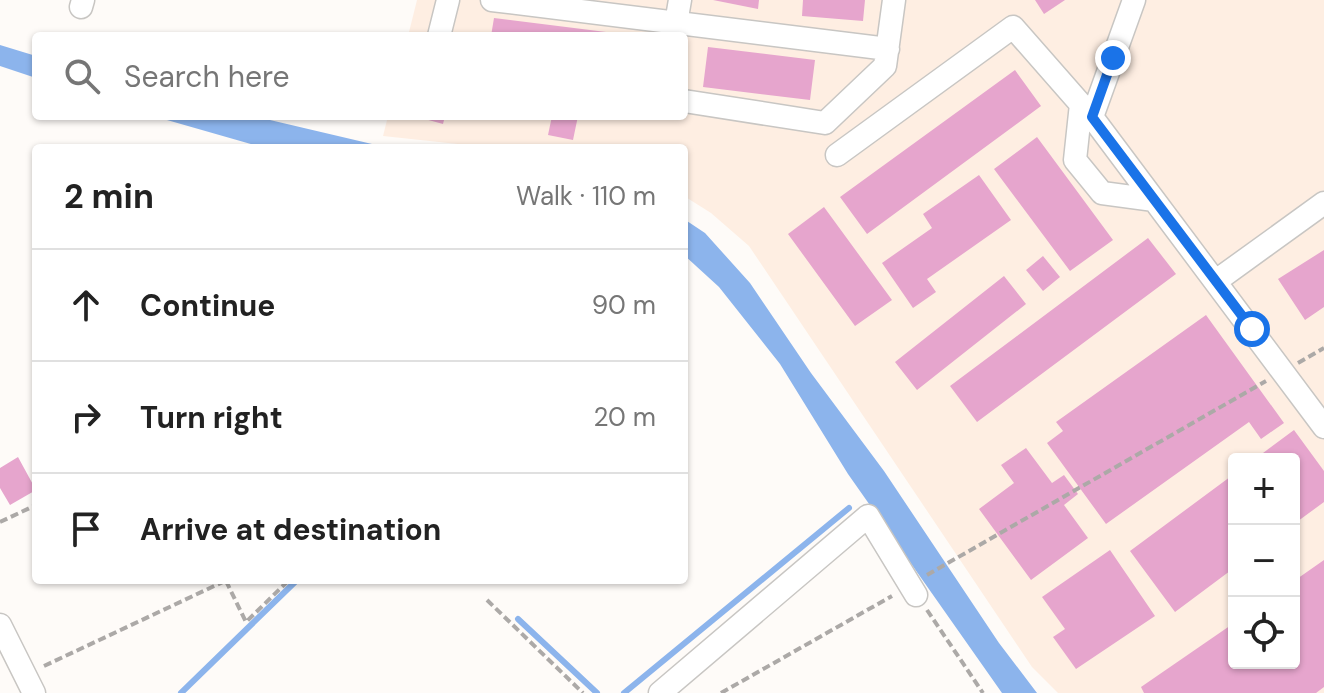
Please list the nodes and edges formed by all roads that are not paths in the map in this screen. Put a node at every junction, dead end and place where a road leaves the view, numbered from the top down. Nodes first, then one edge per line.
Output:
1 (448, 0) edge
2 (492, 0) edge
3 (680, 0) edge
4 (894, 0) edge
5 (1134, 0) edge
6 (675, 29) edge
7 (440, 32) edge
8 (888, 49) junction
9 (688, 102) edge
10 (1086, 110) junction
11 (837, 155) dead end
12 (1154, 200) junction
13 (1324, 203) edge
14 (1216, 281) junction
15 (1324, 427) edge
16 (914, 587) road end
17 (0, 625) edge
18 (30, 684) edge
19 (660, 693) edge

1 - 7 street
2 - 6 street
3 - 6 street
4 - 8 street
5 - 10 street
6 - 8 street
8 - 9 street
10 - 11 street
10 - 12 street
10 - 12 street
12 - 14 street
13 - 14 street
14 - 15 street
16 - 19 street
17 - 18 street

